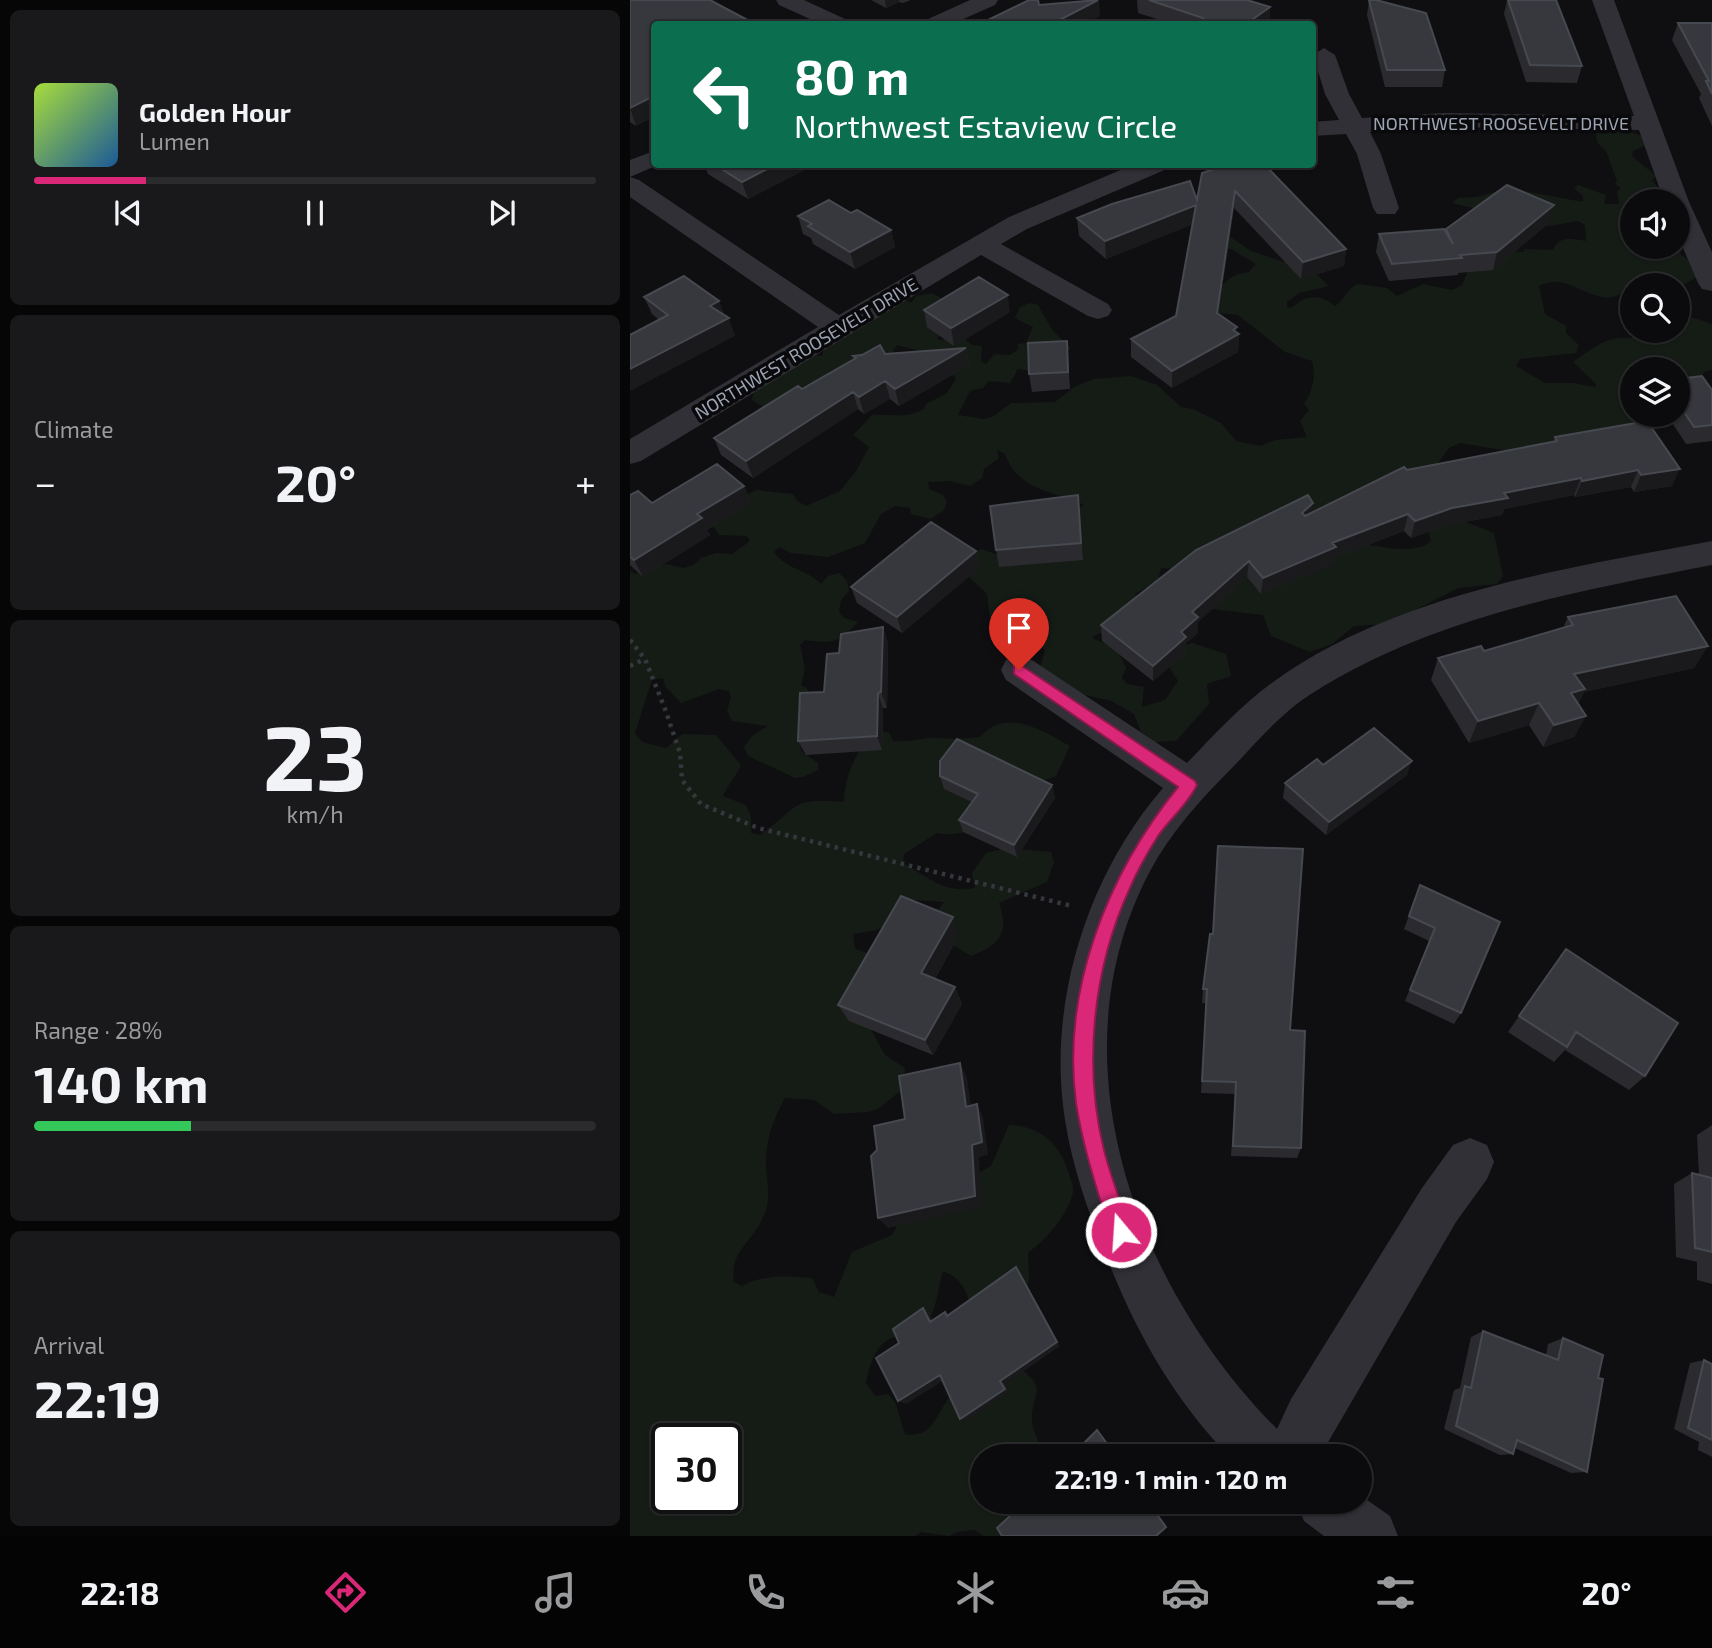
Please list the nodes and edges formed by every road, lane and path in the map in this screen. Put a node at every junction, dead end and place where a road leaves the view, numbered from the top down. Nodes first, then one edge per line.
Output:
1 (787, 0) edge
2 (987, 0) edge
3 (1603, 0) edge
4 (831, 21) edge
5 (942, 21) edge
6 (1324, 55) dead end
7 (1649, 123) junction
8 (1353, 125) junction
9 (1316, 129) edge
10 (651, 160) edge
11 (1148, 168) edge
12 (630, 170) edge
13 (630, 185) edge
14 (1673, 189) edge
15 (1386, 208) dead end
16 (1690, 231) edge
17 (982, 244) junction
18 (1712, 283) edge
19 (1098, 310) dead end
20 (839, 327) junction
21 (630, 453) edge
22 (1712, 554) edge
23 (630, 640) edge
24 (645, 659) junction
25 (630, 666) edge
26 (1019, 670) dead end
27 (1189, 785) junction
28 (1110, 917) junction
29 (1470, 1162) dead end
30 (1256, 1444) edge
31 (1298, 1444) edge
32 (1339, 1514) edge
33 (1370, 1536) edge

1 - 4 street
2 - 5 street
3 - 7 street
6 - 8 street, NORTHWEST ROOSEVELT DRIVE
7 - 8 street, NORTHWEST ROOSEVELT DRIVE
7 - 14 street
8 - 9 street, NORTHWEST ROOSEVELT DRIVE
8 - 15 street, NORTHWEST ROOSEVELT DRIVE
10 - 12 street
11 - 17 street, NORTHWEST ROOSEVELT DRIVE
13 - 20 street
16 - 18 street
17 - 19 street
17 - 20 street, NORTHWEST ROOSEVELT DRIVE
20 - 21 street, NORTHWEST ROOSEVELT DRIVE
22 - 27 street
23 - 24 path
24 - 25 path
24 - 28 path
26 - 27 street
27 - 28 street
28 - 30 street
29 - 31 street
32 - 33 street

